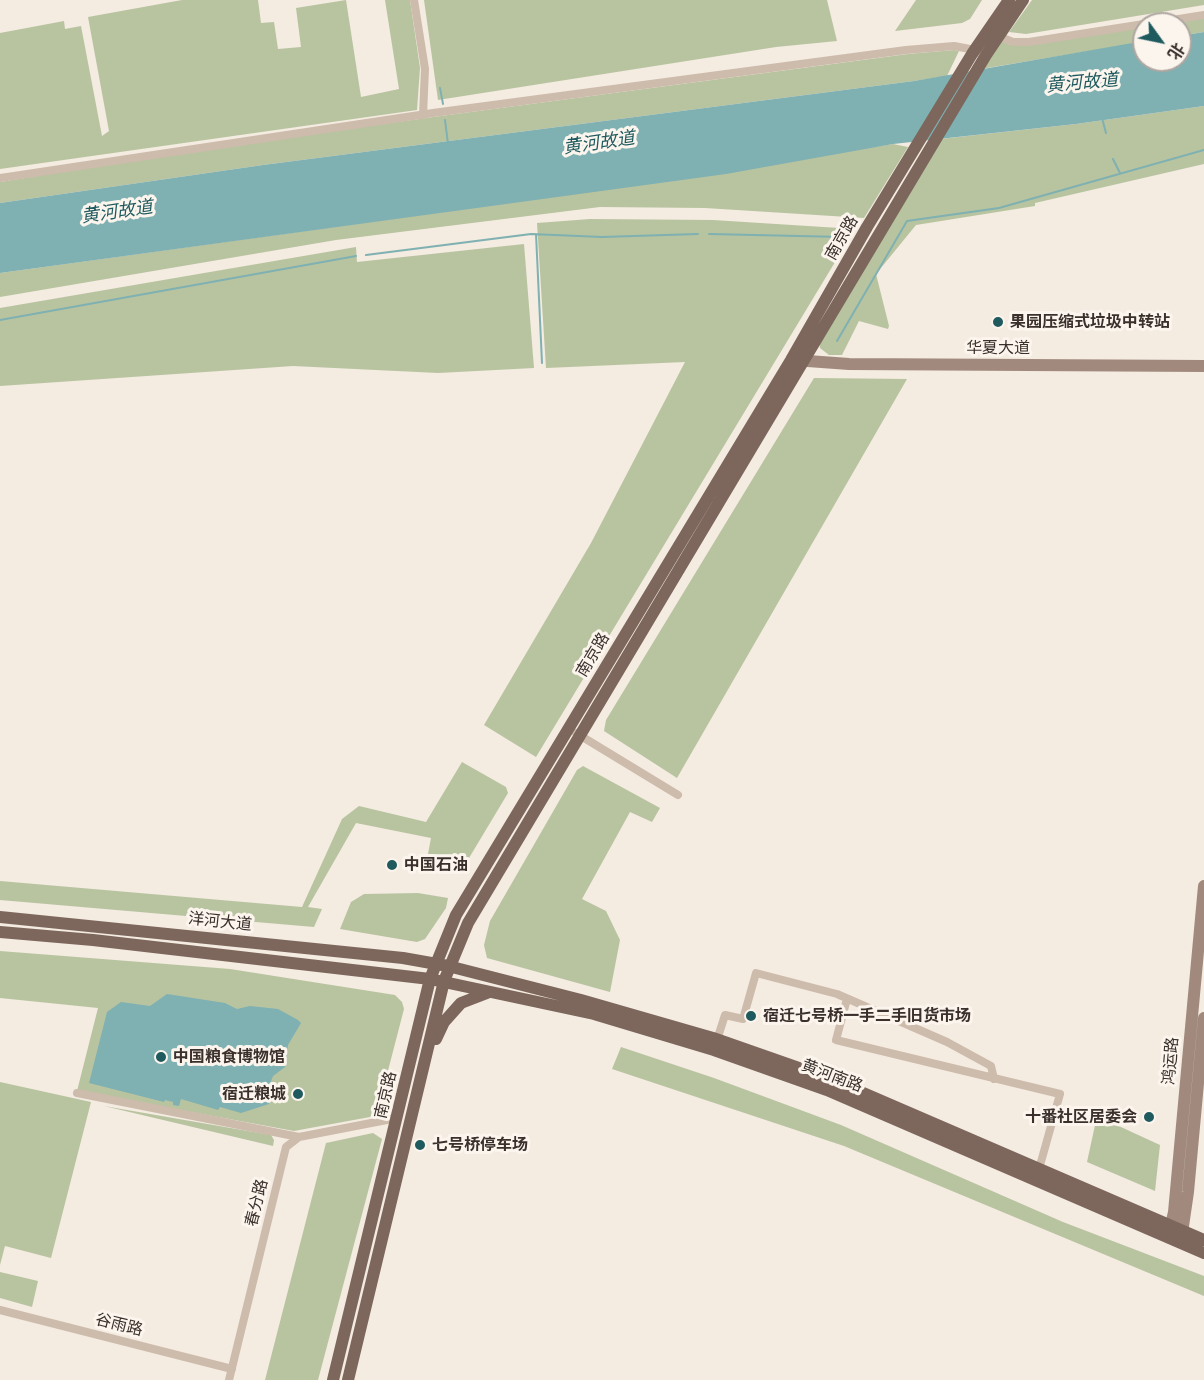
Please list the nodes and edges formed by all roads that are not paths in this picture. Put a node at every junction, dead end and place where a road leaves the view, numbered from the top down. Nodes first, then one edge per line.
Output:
1 (414, 0) edge
2 (1009, 0) edge
3 (1023, 0) edge
4 (1132, 26) edge
5 (998, 36) junction
6 (978, 53) junction
7 (423, 115) junction
8 (0, 178) edge
9 (797, 361) junction
10 (1204, 366) edge
11 (568, 729) junction
12 (580, 735) junction
13 (678, 795) dead end
14 (1204, 886) edge
15 (0, 917) edge
16 (0, 932) edge
17 (1202, 934) edge
18 (435, 963) junction
19 (448, 966) junction
20 (430, 979) junction
21 (444, 981) junction
22 (493, 992) junction
23 (847, 999) junction
24 (1204, 1018) edge
25 (717, 1040) junction
26 (994, 1079) junction
27 (77, 1093) dead end
28 (398, 1118) junction
29 (273, 1132) junction
30 (299, 1137) junction
31 (407, 1137) junction
32 (286, 1147) junction
33 (1040, 1169) junction
34 (1175, 1235) junction
35 (1204, 1240) edge
36 (1204, 1253) edge
37 (0, 1311) edge
38 (232, 1369) junction
39 (229, 1380) edge
40 (333, 1380) edge
41 (348, 1380) edge

1 - 7 street
2 - 6 main road, 南京路
3 - 5 main road, 南京路
4 - 5 street
5 - 6 main road, 南京路
6 - 7 street
6 - 9 main road, 南京路
6 - 9 main road, 南京路
7 - 8 street
9 - 10 street, 华夏大道
9 - 11 main road, 南京路
9 - 12 main road, 南京路
11 - 12 street
11 - 18 main road, 南京路
12 - 13 street
12 - 19 main road, 南京路
14 - 17 street, 鸿运路
15 - 18 main road, 洋河大道
16 - 20 main road, 洋河大道
17 - 34 street, 鸿运路
18 - 19 main road, 黄河南路
18 - 20 main road, 南京路
19 - 21 main road, 南京路
19 - 25 main road, 黄河南路
20 - 21 main road, 黄河南路
20 - 28 main road, 南京路
21 - 22 main road, 黄河南路
21 - 31 main road, 南京路
22 - 31 main road
22 - 34 main road, 黄河南路
23 - 25 street
23 - 26 street
23 - 26 street
24 - 34 street, 鸿运路
25 - 33 main road, 黄河南路
26 - 33 street
27 - 29 street
28 - 30 street
28 - 40 main road, 南京路
29 - 30 street
29 - 32 street
30 - 32 street
31 - 41 main road, 南京路
32 - 38 street, 春分路
33 - 34 main road, 黄河南路
34 - 35 main road, 黄河南路
34 - 36 main road, 黄河南路
37 - 38 street, 谷雨路
38 - 39 street, 春分路

